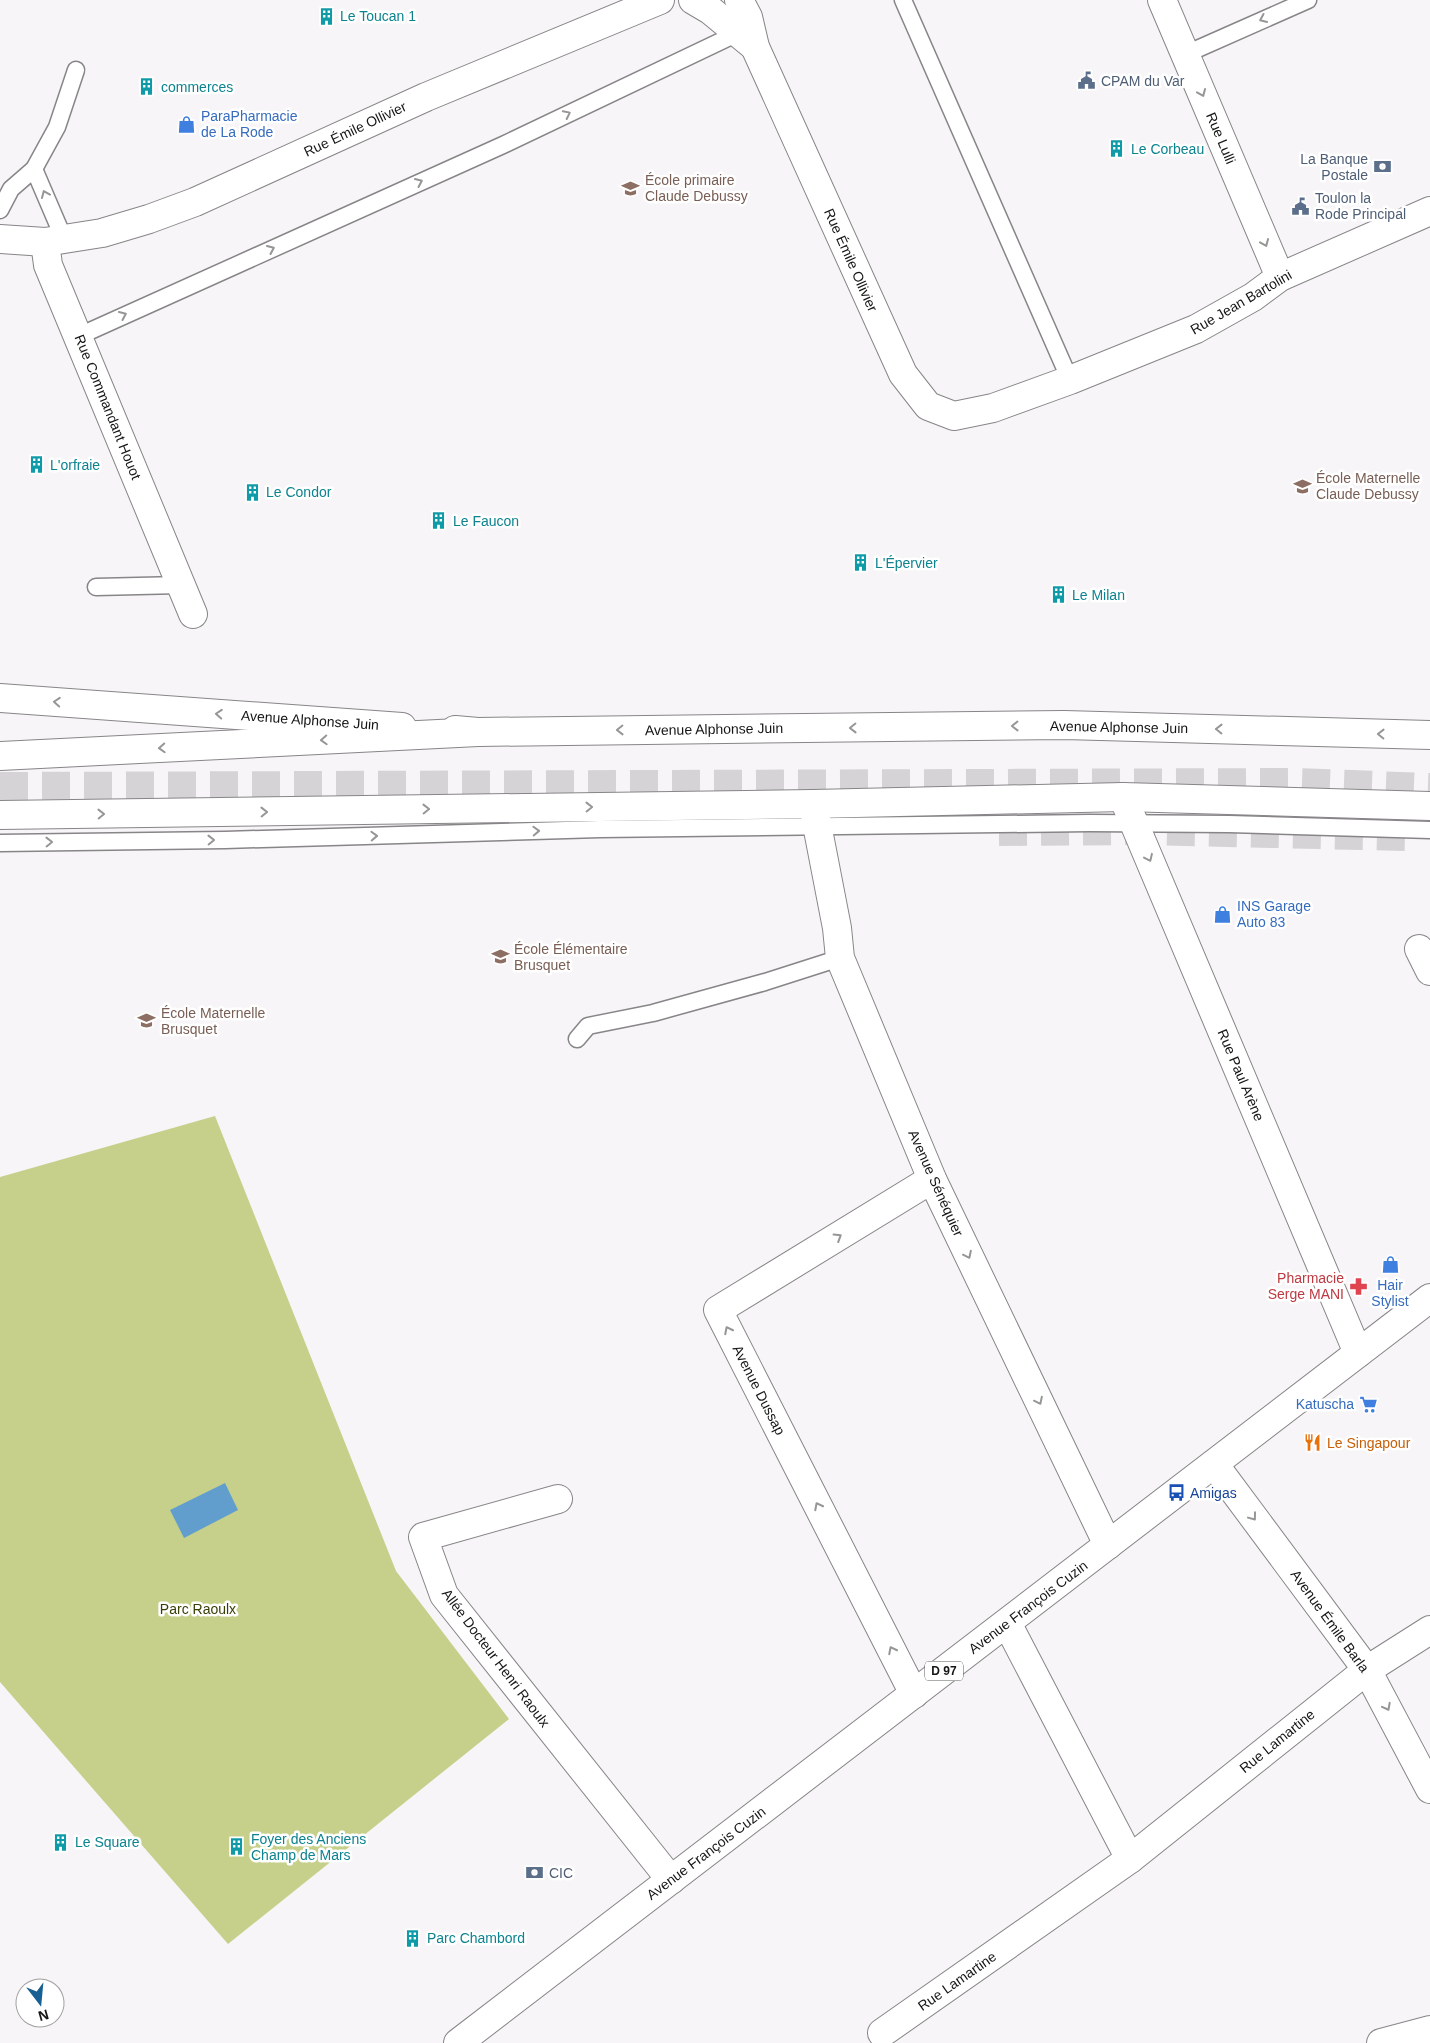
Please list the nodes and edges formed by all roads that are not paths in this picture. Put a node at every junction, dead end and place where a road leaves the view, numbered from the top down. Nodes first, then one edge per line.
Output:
1 (660, 0) edge
2 (693, 0) edge
3 (739, 0) edge
4 (903, 0) edge
5 (1163, 0) edge
6 (1308, 0) edge
7 (746, 40) junction
8 (1186, 54) junction
9 (76, 70) dead end
10 (34, 169) junction
11 (0, 210) edge
12 (1430, 211) edge
13 (0, 239) edge
14 (54, 240) junction
15 (1280, 277) junction
16 (78, 336) junction
17 (1070, 380) junction
18 (993, 408) joint
19 (181, 585) junction
20 (96, 587) dead end
21 (192, 614) dead end
22 (0, 698) edge
23 (478, 732) junction
24 (1430, 735) edge
25 (0, 756) edge
26 (1123, 797) junction
27 (1430, 806) edge
28 (0, 815) edge
29 (816, 816) junction
30 (1134, 824) junction
31 (1430, 830) edge
32 (0, 843) edge
33 (840, 958) junction
34 (577, 1039) dead end
35 (932, 1179) junction
36 (1430, 1298) edge
37 (1358, 1354) junction
38 (1214, 1464) junction
39 (558, 1499) dead end
40 (1108, 1545) junction
41 (1007, 1623) junction
42 (1430, 1630) edge
43 (1367, 1670) junction
44 (914, 1694) junction
45 (1430, 1789) edge
46 (1130, 1860) junction
47 (671, 1880) junction
48 (1430, 2030) edge
49 (882, 2033) dead end
50 (458, 2043) edge
51 (1381, 2043) edge

1 - 14 main road, Rue Émile Ollivier
2 - 7 main road, Rue Émile Ollivier
3 - 7 main road, Rue Émile Ollivier
4 - 17 lane
5 - 8 main road, Rue Lulli
6 -> 8 lane
16 -> 7 lane
7 - 18 main road, Rue Émile Ollivier
8 -> 15 main road, Rue Lulli
9 - 10 lane
10 - 11 lane
14 -> 10 lane
12 - 15 main road, Rue Jean Bartolini
13 - 14 main road
14 - 16 main road, Rue Commandant Houot
15 - 17 main road, Rue Jean Bartolini
16 - 19 main road, Rue Commandant Houot
17 - 18 main road, Rue Jean Bartolini
19 - 20 lane
19 - 21 main road, Rue Commandant Houot
23 -> 22 main road, Avenue Alphonse Juin
24 -> 23 main road, Avenue Alphonse Juin
23 -> 25 main road
26 - 27 main road
26 - 29 main road
26 - 30 main road, Rue Paul Arène
28 -> 29 main road
29 - 30 lane
32 -> 29 lane
29 - 33 main road, Avenue Sénéquier
30 - 31 lane
30 -> 37 main road, Rue Paul Arène
33 - 34 lane
33 - 35 main road, Avenue Sénéquier
35 -> 40 main road, Avenue Sénéquier
44 -> 35 main road, Avenue Dussap
36 - 37 main road, Avenue François Cuzin / D 97
37 - 38 main road, Avenue François Cuzin / D 97
38 - 40 main road, Avenue François Cuzin / D 97
38 -> 43 main road, Avenue Émile Barla
39 - 47 main road, Allée Docteur Henri Raoulx
40 - 41 main road, Avenue François Cuzin / D 97
41 - 44 main road, Avenue François Cuzin / D 97
41 - 46 main road
42 - 43 main road, Rue Lamartine
43 -> 45 main road, Avenue Émile Barla
43 - 46 main road, Rue Lamartine
44 - 47 main road, Avenue François Cuzin / D 97
46 - 49 main road, Rue Lamartine
47 - 50 main road, Avenue François Cuzin / D 97
48 - 51 main road

